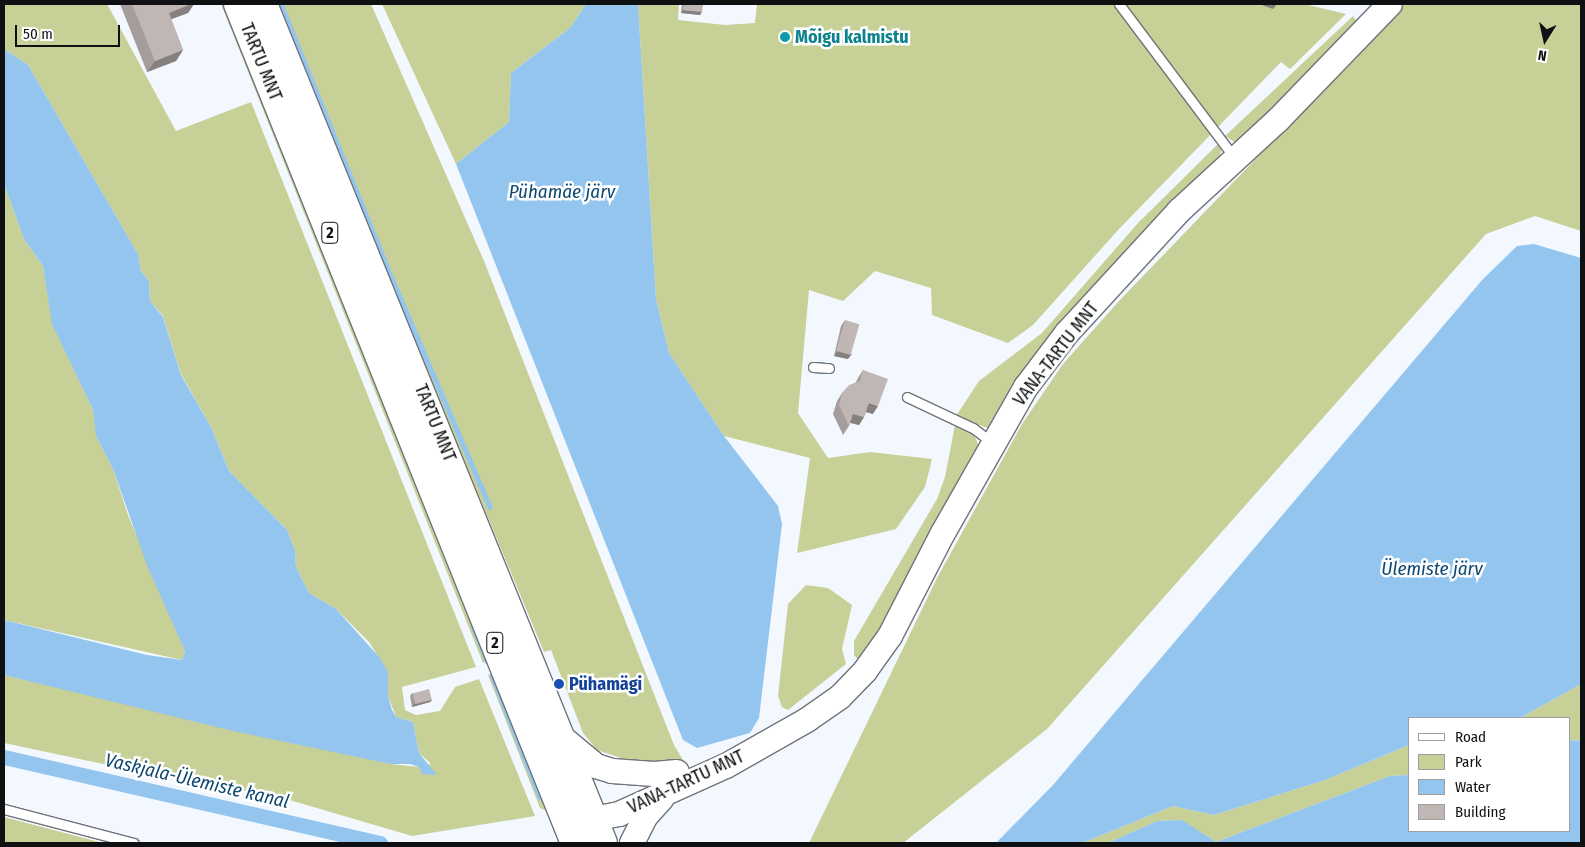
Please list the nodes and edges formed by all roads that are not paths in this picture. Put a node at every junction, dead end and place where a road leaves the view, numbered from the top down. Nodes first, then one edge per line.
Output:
1 (238, 4) edge
2 (263, 4) edge
3 (1119, 4) edge
4 (1390, 4) edge
5 (1235, 158) junction
6 (812, 367) dead end
7 (829, 368) dead end
8 (907, 397) dead end
9 (993, 443) junction
10 (560, 736) junction
11 (775, 738) junction
12 (677, 772) junction
13 (666, 794) junction
14 (4, 809) edge
15 (586, 828) edge
16 (134, 843) edge
17 (632, 843) edge

1 - 15 highway, TARTU MNT / 2
2 - 10 highway, TARTU MNT / 2
3 - 5 lane
4 - 5 street, VANA-TARTU MNT
5 - 9 street, VANA-TARTU MNT
6 - 7 lane
8 - 9 lane
9 - 11 street, VANA-TARTU MNT
10 - 12 street
10 - 15 highway, TARTU MNT / 2
11 - 12 street, VANA-TARTU MNT
11 - 13 street, VANA-TARTU MNT
12 - 15 street, VANA-TARTU MNT
13 - 15 street, VANA-TARTU MNT
13 - 17 street
14 - 16 lane

